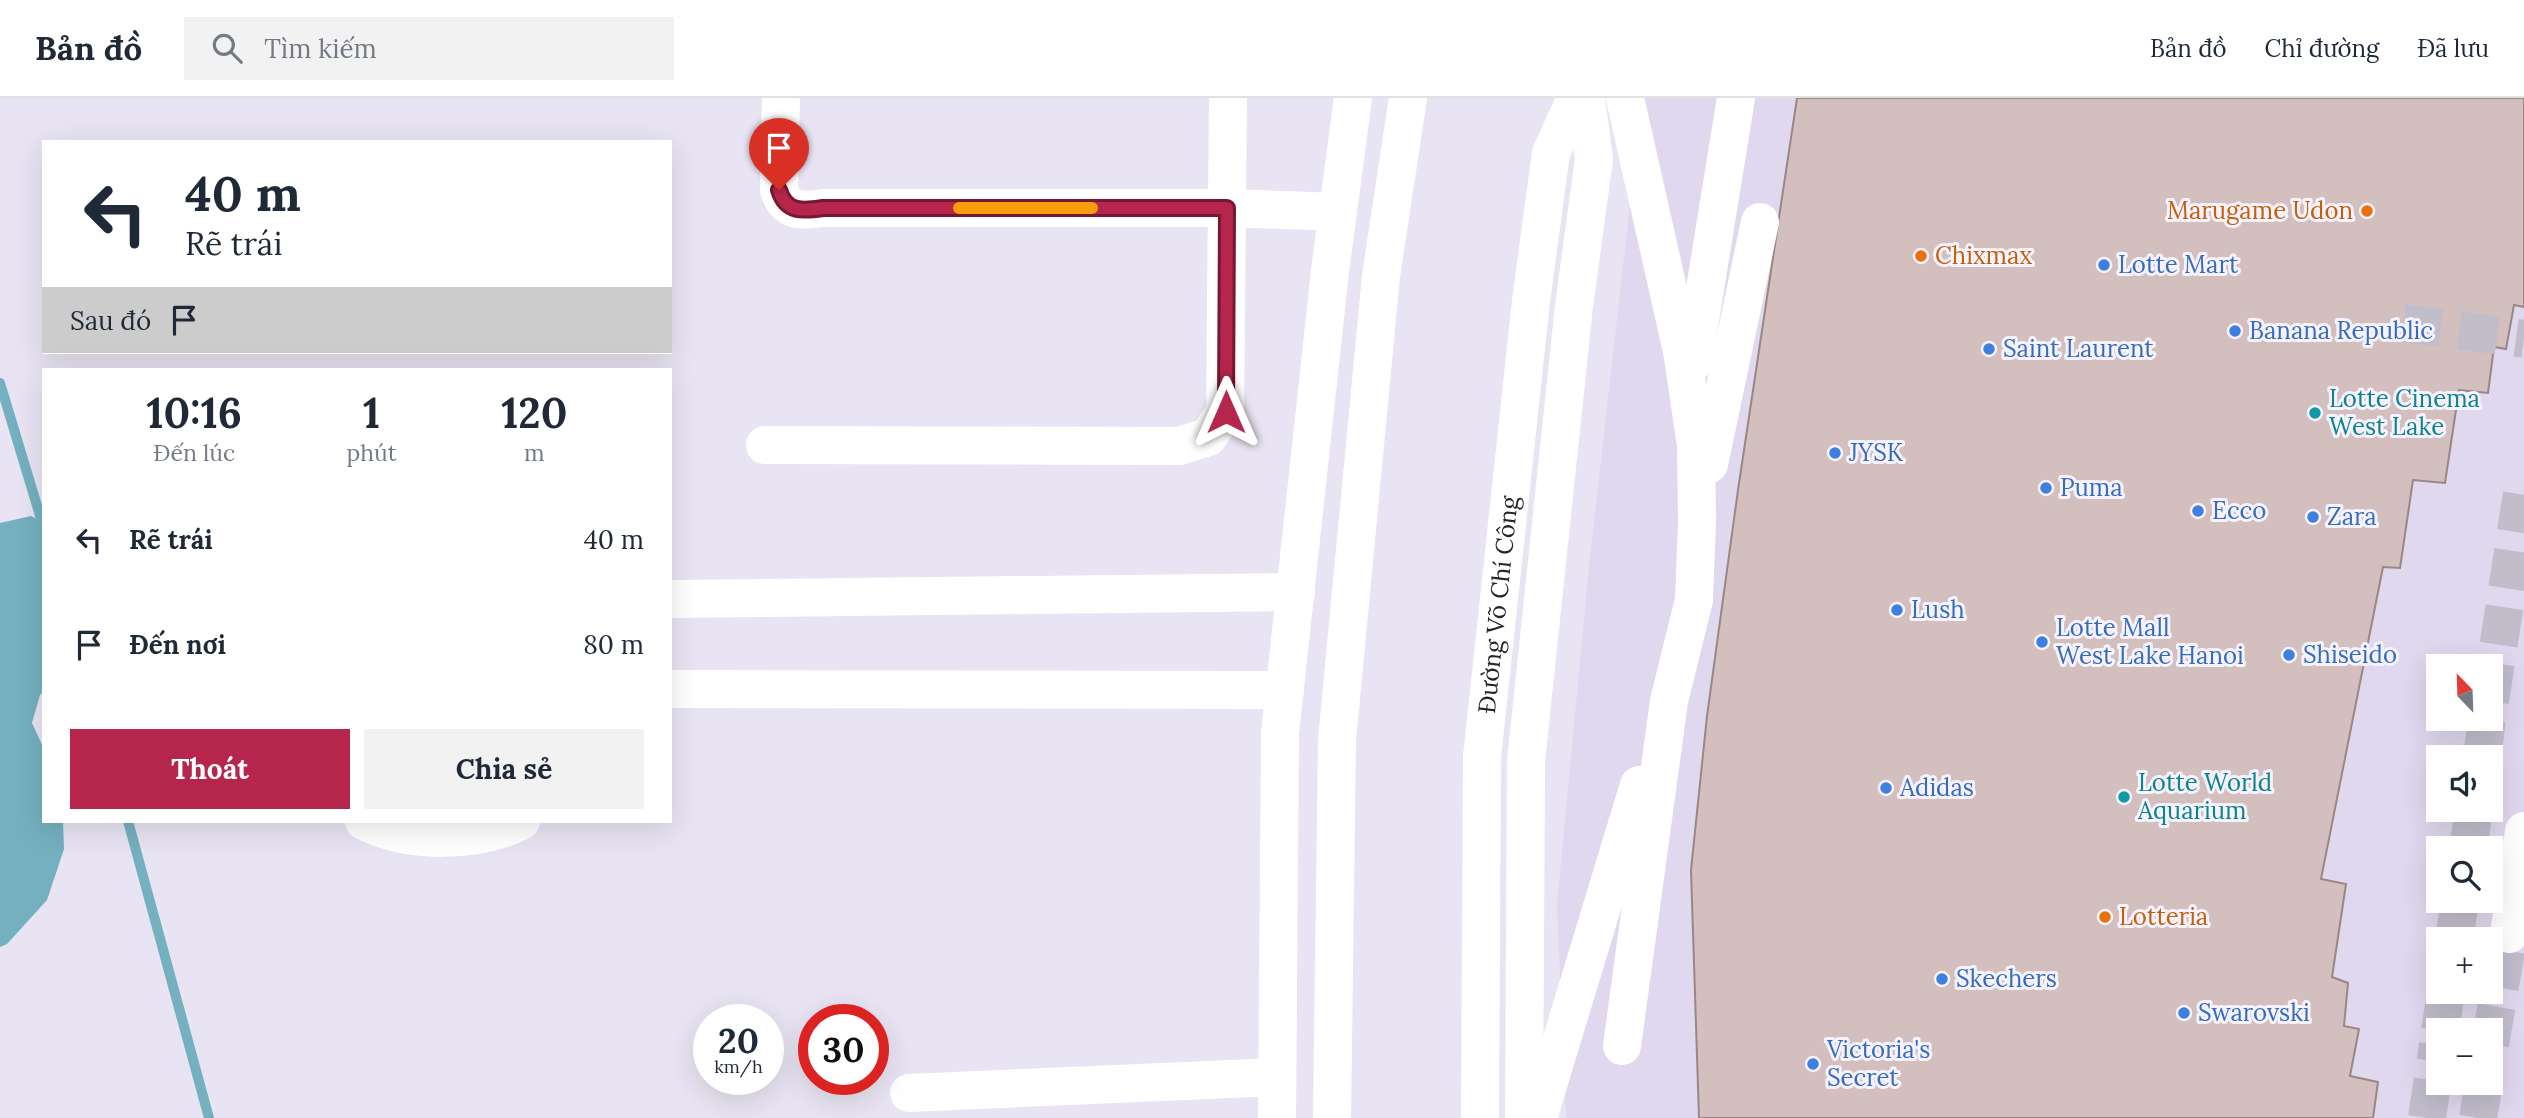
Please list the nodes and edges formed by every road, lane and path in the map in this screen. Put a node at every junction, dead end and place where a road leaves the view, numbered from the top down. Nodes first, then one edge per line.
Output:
1 (781, 98) edge
2 (1228, 98) edge
3 (1353, 98) edge
4 (1408, 98) edge
5 (1576, 98) edge
6 (1586, 98) edge
7 (1625, 98) edge
8 (1736, 98) edge
9 (1227, 208) junction
10 (1338, 212) junction
11 (1759, 222) dead end
12 (1689, 393) junction
13 (765, 445) dead end
14 (1697, 521) junction
15 (1296, 592) junction
16 (672, 599) edge
17 (672, 689) edge
18 (1285, 690) junction
19 (1669, 701) junction
20 (368, 823) edge
21 (517, 823) edge
22 (2524, 837) edge
23 (2508, 934) tunnel mouth
24 (1622, 1046) dead end
25 (1277, 1077) junction
26 (909, 1093) dead end
27 (1277, 1118) edge
28 (1332, 1118) edge
29 (1480, 1118) edge
30 (1524, 1118) edge
31 (1538, 1118) edge

1 - 9 main road
2 - 9 main road
3 - 10 main road
4 - 28 main road
5 - 29 main road, Đường Võ Chí Công
6 - 30 main road, Đường Võ Chí Công
7 - 12 main road
8 - 12 main road
9 - 10 main road
9 - 13 main road
10 - 15 main road
11 - 14 main road
12 - 14 main road
14 - 19 main road
15 - 16 main road
15 - 18 main road
17 - 18 main road
18 - 25 main road
19 - 24 main road
19 - 31 main road
20 - 21 main road
22 - 23 main road
25 - 26 main road
25 - 27 main road

